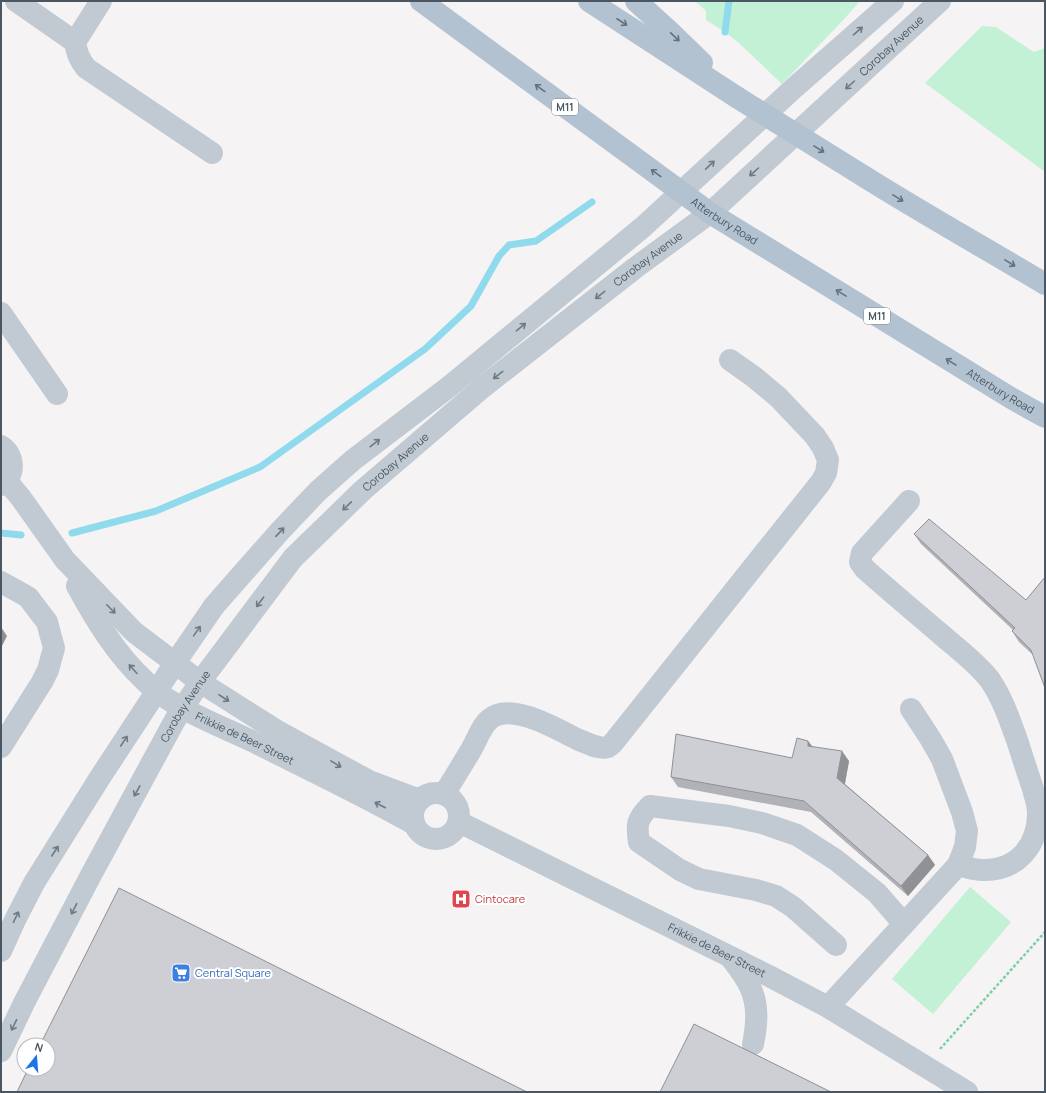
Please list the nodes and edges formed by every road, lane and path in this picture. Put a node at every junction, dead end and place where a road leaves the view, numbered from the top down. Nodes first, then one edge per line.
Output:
1 (16, 1) edge
2 (101, 1) edge
3 (421, 1) edge
4 (589, 1) edge
5 (636, 1) edge
6 (892, 1) edge
7 (940, 1) edge
8 (75, 42) junction
9 (738, 98) junction
10 (212, 153) dead end
11 (681, 192) junction
12 (710, 213) junction
13 (1045, 284) edge
14 (1, 313) edge
15 (730, 360) dead end
16 (57, 394) dead end
17 (1045, 417) edge
18 (1, 446) edge
19 (4, 483) edge
20 (909, 501) dead end
21 (65, 560) junction
22 (1, 582) edge
23 (174, 663) junction
24 (200, 682) junction
25 (157, 692) junction
26 (183, 708) junction
27 (912, 709) dead end
28 (1, 747) edge
29 (420, 800) junction
30 (453, 807) junction
31 (414, 824) junction
32 (958, 865) junction
33 (904, 924) junction
34 (1045, 932) edge
35 (836, 945) dead end
36 (1, 951) edge
37 (731, 957) junction
38 (828, 1007) junction
39 (753, 1044) dead end
40 (1, 1051) edge
41 (925, 1066) junction
42 (967, 1092) edge

1 - 8 street
2 - 8 street
11 -> 3 main road, Atterbury Road / M11
4 -> 9 main road
5 -> 9 main road
11 -> 6 street
7 -> 12 street, Corobay Avenue
8 - 10 street
9 -> 13 main road, bridge
11 - 12 main road, Atterbury Road / M11
23 -> 11 street
17 -> 12 main road, Atterbury Road / M11
12 -> 24 street, Corobay Avenue
14 - 16 street
15 - 30 street
18 - 19 street
19 - 21 street, Frikkie de Beer Street
20 - 32 street
21 -> 23 street, Frikkie de Beer Street
25 -> 21 street, Frikkie de Beer Street
22 - 28 street
23 - 24 street, Frikkie de Beer Street
23 - 25 street
24 - 26 street, Corobay Avenue
24 -> 29 street, Frikkie de Beer Street
25 - 26 street, Frikkie de Beer Street
36 -> 25 street
31 -> 26 street, Frikkie de Beer Street
26 -> 40 street, Corobay Avenue
27 - 32 street
29 - 30 street
29 - 31 street
30 - 31 street, Frikkie de Beer Street
30 - 37 street, Frikkie de Beer Street
32 - 33 street
33 - 35 street
33 - 38 street
34 - 41 path
37 - 38 street, Frikkie de Beer Street
37 - 39 street
38 - 41 street, Frikkie de Beer Street
41 - 42 street, Frikkie de Beer Street

